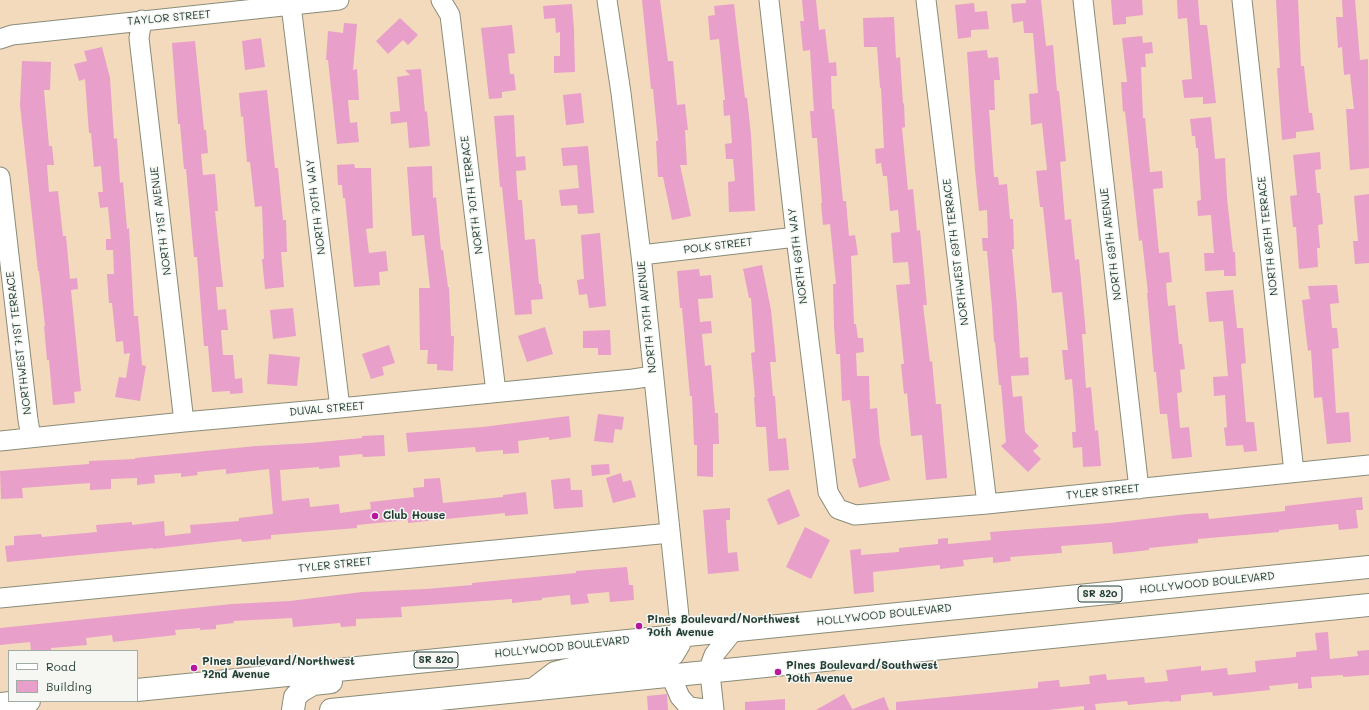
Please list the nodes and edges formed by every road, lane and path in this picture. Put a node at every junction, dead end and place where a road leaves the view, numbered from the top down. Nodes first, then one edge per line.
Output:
1 (339, 0) edge
2 (441, 0) edge
3 (607, 0) edge
4 (769, 0) edge
5 (926, 0) edge
6 (1083, 0) edge
7 (1242, 0) edge
8 (291, 5) junction
9 (204, 7) edge
10 (142, 20) junction
11 (0, 39) edge
12 (0, 177) edge
13 (796, 237) junction
14 (641, 255) junction
15 (653, 376) junction
16 (496, 392) junction
17 (340, 408) junction
18 (184, 422) junction
19 (31, 437) junction
20 (0, 440) edge
21 (1369, 465) edge
22 (1294, 472) junction
23 (1139, 489) junction
24 (986, 504) junction
25 (838, 509) joint
26 (670, 533) junction
27 (1369, 567) edge
28 (0, 598) edge
29 (1369, 605) edge
30 (734, 630) junction
31 (681, 635) junction
32 (421, 662) junction
33 (710, 673) junction
34 (671, 676) junction
35 (138, 690) edge
36 (531, 690) junction
37 (19, 702) edge
38 (0, 704) edge
39 (394, 707) edge
40 (293, 710) edge
41 (331, 710) edge
42 (714, 710) edge

1 - 8 street, TAYLOR STREET
2 - 16 street, NORTH 70TH TERRACE
3 - 14 street, NORTH 70TH AVENUE
4 - 13 street, NORTH 69TH WAY
5 - 24 street, NORTHWEST 69TH TERRACE
6 - 23 street, NORTH 69TH AVENUE
7 - 22 street, NORTH 68TH TERRACE
8 - 9 street, TAYLOR STREET
8 - 17 street, NORTH 70TH WAY
9 - 10 street, TAYLOR STREET
10 - 11 street, TAYLOR STREET
10 - 18 street, NORTH 71ST AVENUE
12 - 19 street, NORTHWEST 71ST TERRACE
13 - 14 street, POLK STREET
13 - 25 street, NORTH 69TH WAY
14 - 15 street, NORTH 70TH AVENUE
15 - 16 street, DUVAL STREET
15 - 26 street, NORTH 70TH AVENUE
16 - 17 street, DUVAL STREET
17 - 18 street, DUVAL STREET
18 - 19 street, DUVAL STREET
19 - 20 street, DUVAL STREET
21 - 22 street, TYLER STREET
22 - 23 street, TYLER STREET
23 - 24 street, TYLER STREET
24 - 25 street, TYLER STREET
26 - 28 street, TYLER STREET
26 - 31 street, NORTH 70TH AVENUE
27 - 30 highway, HOLLYWOOD BOULEVARD / SR 820
29 - 33 highway
30 - 31 highway, HOLLYWOOD BOULEVARD / SR 820
30 - 33 street
31 - 32 highway, HOLLYWOOD BOULEVARD / SR 820
31 - 36 highway
32 - 35 highway, HOLLYWOOD BOULEVARD / SR 820
32 - 40 highway
33 - 34 highway
33 - 42 street
34 - 36 highway
34 - 42 street
36 - 39 highway
37 - 38 highway
39 - 41 highway

